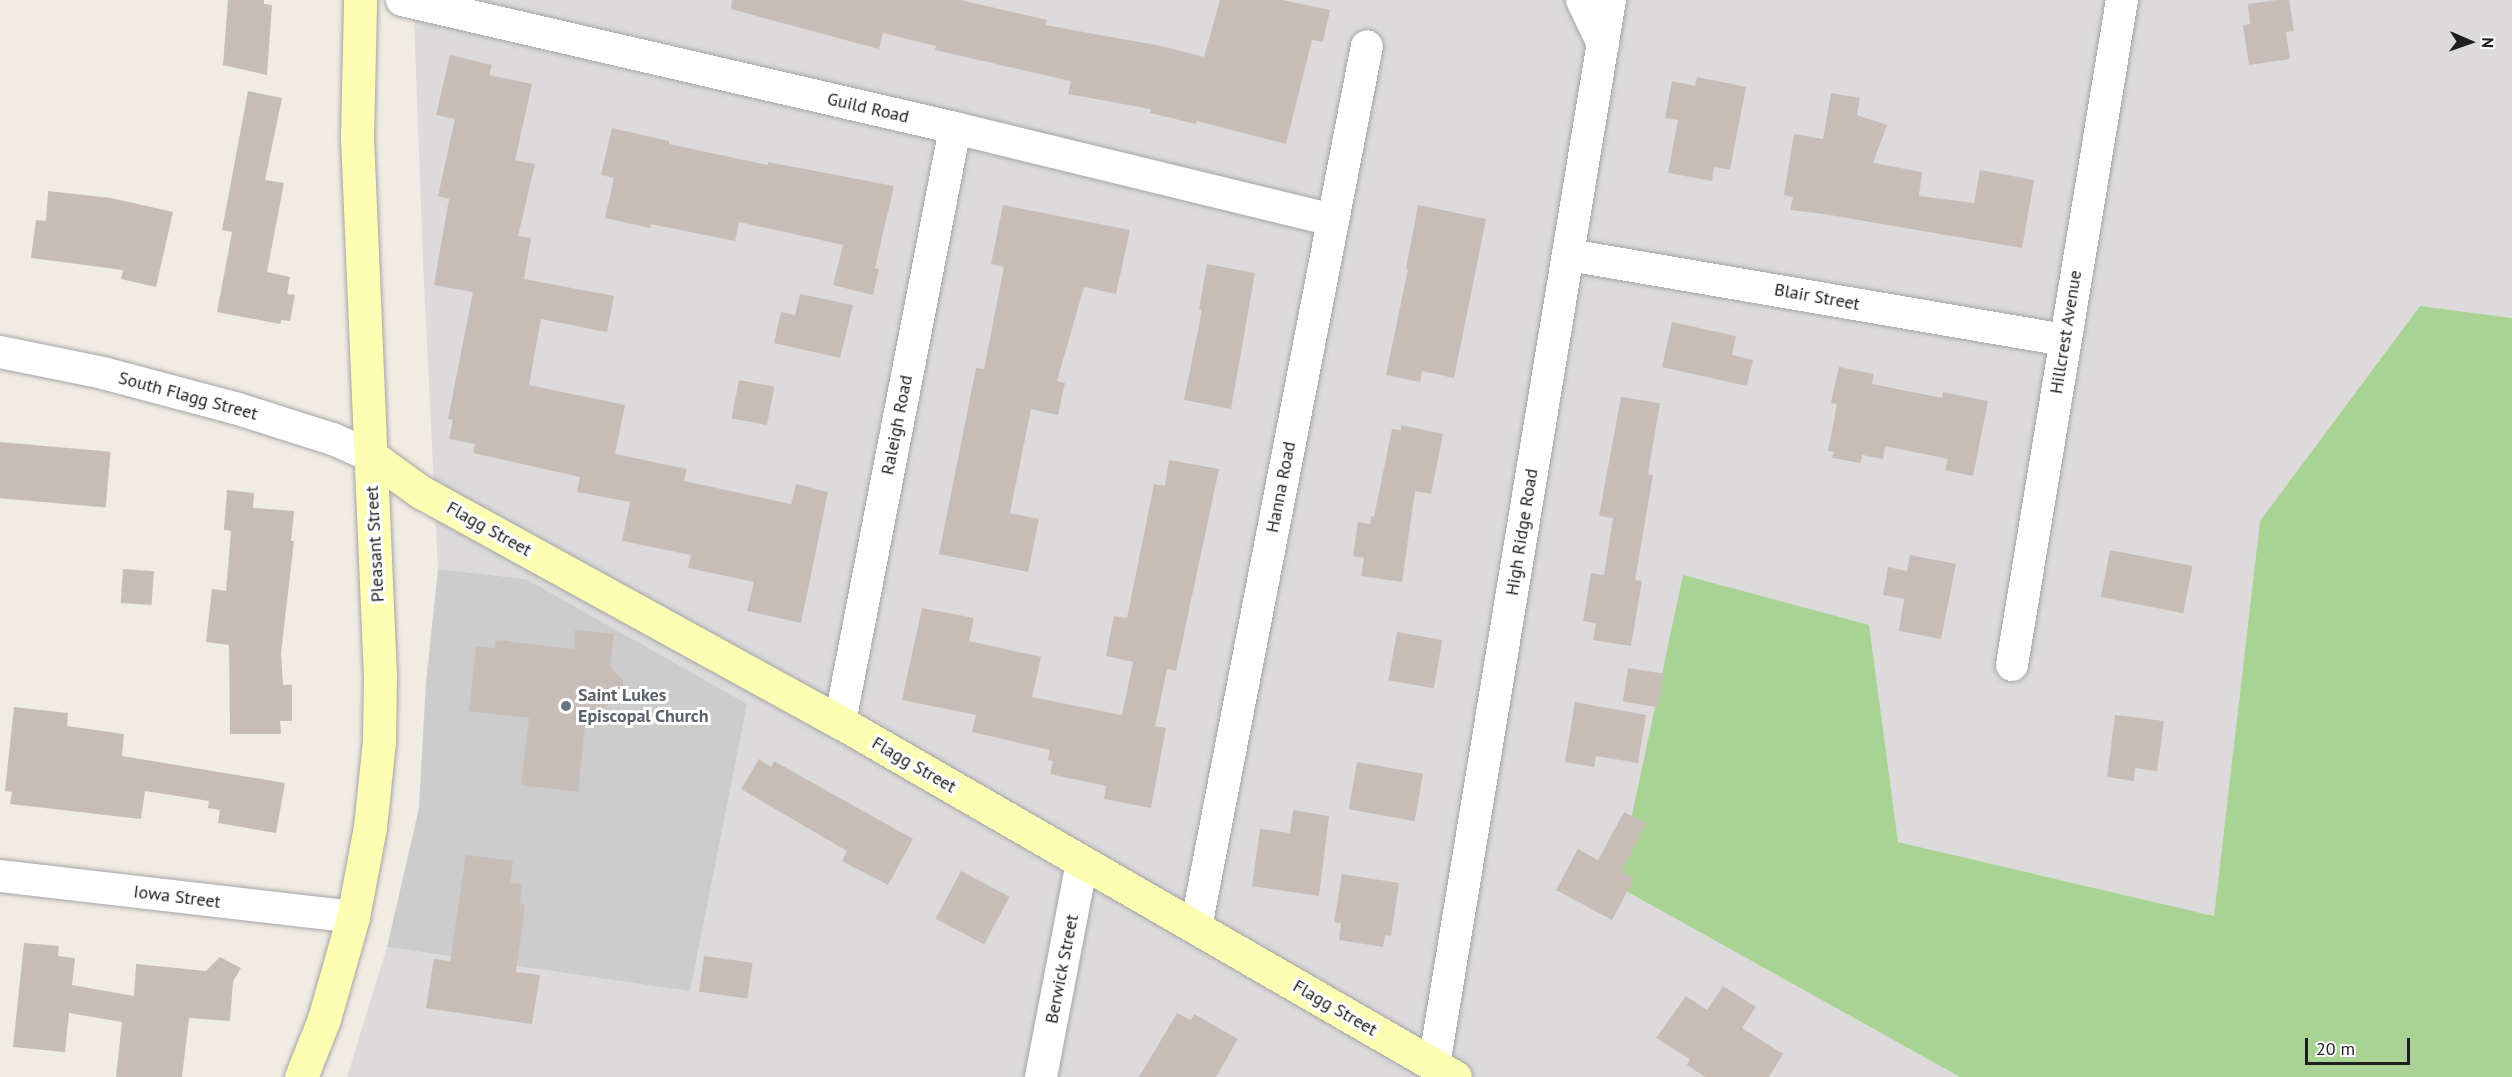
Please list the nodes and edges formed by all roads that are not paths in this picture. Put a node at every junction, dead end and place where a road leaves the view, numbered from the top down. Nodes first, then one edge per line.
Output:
1 (360, 0) edge
2 (402, 0) edge
3 (1582, 0) edge
4 (1610, 0) edge
5 (2122, 0) edge
6 (1603, 44) junction
7 (1367, 46) dead end
8 (955, 128) junction
9 (1333, 220) junction
10 (1569, 255) junction
11 (2064, 340) junction
12 (0, 352) edge
13 (371, 456) junction
14 (2012, 665) dead end
15 (840, 722) junction
16 (1082, 862) junction
17 (0, 876) edge
18 (353, 917) junction
19 (1196, 927) junction
20 (1444, 1071) edge
21 (301, 1077) edge
22 (1041, 1077) edge

1 - 13 street, Pleasant Street
2 - 8 street, Guild Road
3 - 6 street
4 - 6 street, High Ridge Road
5 - 11 street, Hillcrest Avenue
6 - 10 street, High Ridge Road
7 - 9 street, Hanna Road
8 - 9 street, Guild Road
8 - 15 street, Raleigh Road
9 - 19 street, Hanna Road
10 - 11 street, Blair Street
10 - 20 street, High Ridge Road
11 - 14 street, Hillcrest Avenue
12 - 13 street, South Flagg Street
13 - 15 street, Flagg Street
13 - 18 street, Pleasant Street
15 - 16 street, Flagg Street
16 - 19 street, Flagg Street
16 - 22 street, Berwick Street
17 - 18 street, Iowa Street
18 - 21 street, Pleasant Street
19 - 20 street, Flagg Street

